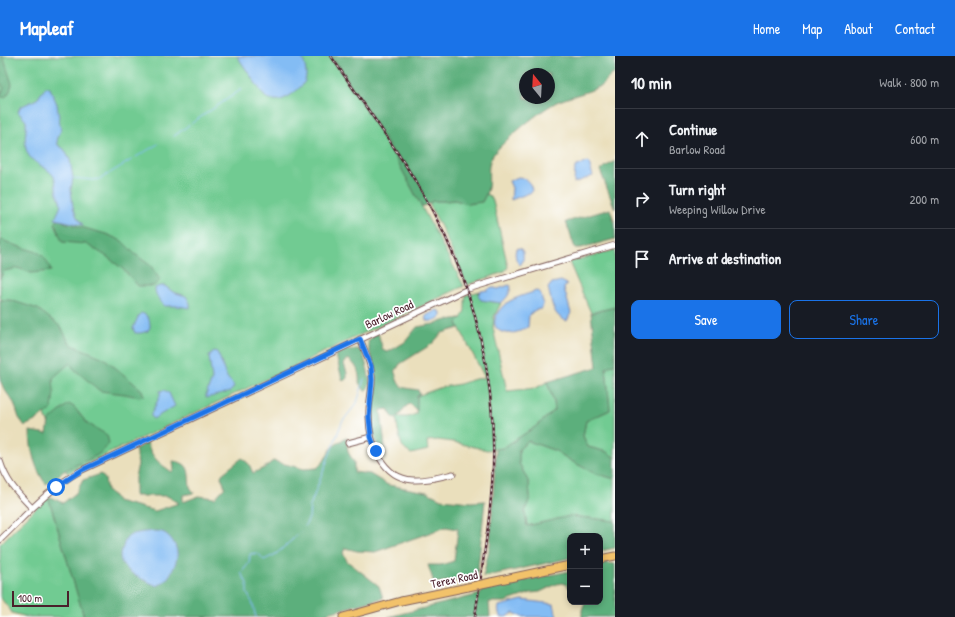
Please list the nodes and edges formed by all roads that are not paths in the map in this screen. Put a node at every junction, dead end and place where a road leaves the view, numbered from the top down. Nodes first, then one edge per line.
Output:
1 (615, 245) edge
2 (360, 339) junction
3 (371, 437) junction
4 (348, 443) dead end
5 (0, 461) edge
6 (453, 474) dead end
7 (32, 508) junction
8 (0, 540) edge
9 (615, 556) edge
10 (603, 558) edge
11 (567, 566) edge
12 (343, 617) edge

1 - 2 street, Barlow Road
2 - 3 street
2 - 7 street, Barlow Road
3 - 4 street
3 - 6 street
5 - 7 street
7 - 8 street, Barlow Road
9 - 10 main road
11 - 12 main road, Terex Road, bridge

